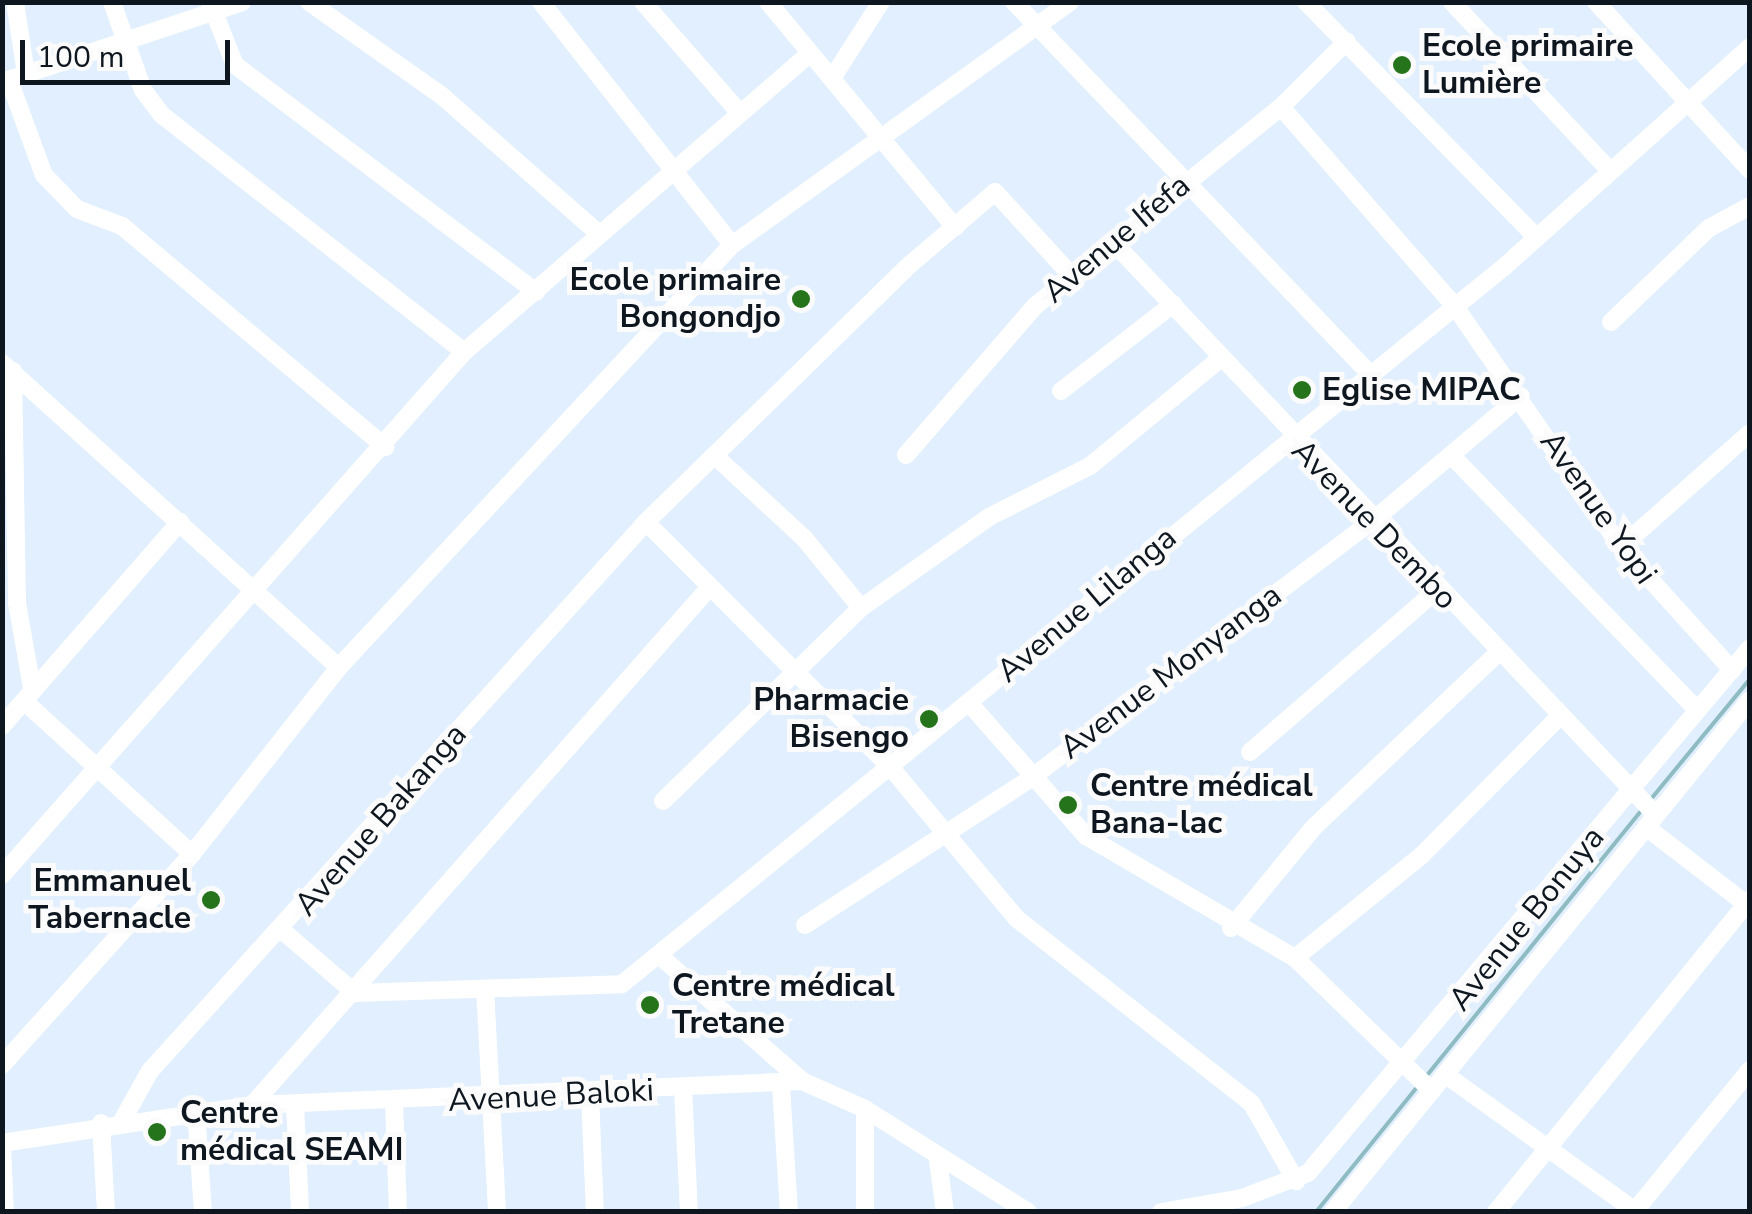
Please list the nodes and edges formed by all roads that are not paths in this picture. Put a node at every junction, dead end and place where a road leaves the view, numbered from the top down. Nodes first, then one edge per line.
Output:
1 (15, 2) edge
2 (112, 2) edge
3 (242, 2) edge
4 (309, 2) edge
5 (540, 2) edge
6 (643, 2) edge
7 (768, 2) edge
8 (881, 2) edge
9 (1014, 2) edge
10 (1070, 2) edge
11 (1306, 2) edge
12 (1452, 2) edge
13 (1596, 2) edge
14 (211, 7) edge
15 (1038, 26) junction
16 (122, 40) junction
17 (1347, 42) junction
18 (1750, 47) edge
19 (810, 53) junction
20 (13, 78) edge
21 (833, 78) junction
22 (1282, 107) junction
23 (1687, 108) junction
24 (740, 112) junction
25 (886, 139) junction
26 (668, 169) junction
27 (1750, 170) edge
28 (1610, 172) junction
29 (1190, 178) junction
30 (1750, 206) edge
31 (954, 226) junction
32 (596, 232) junction
33 (1537, 238) junction
34 (1113, 242) junction
35 (732, 245) junction
36 (1072, 276) junction
37 (536, 292) junction
38 (1173, 304) junction
39 (1454, 305) junction
40 (1611, 322) dead end
41 (464, 352) junction
42 (1222, 357) junction
43 (8, 367) edge
44 (1369, 373) junction
45 (1061, 392) dead end
46 (1521, 396) junction
47 (1750, 433) edge
48 (1290, 437) junction
49 (385, 447) junction
50 (906, 455) dead end
51 (715, 456) junction
52 (1452, 456) junction
53 (180, 522) junction
54 (646, 522) junction
55 (1370, 523) junction
56 (1621, 547) junction
57 (710, 587) junction
58 (1437, 590) junction
59 (256, 592) junction
60 (862, 608) junction
61 (1750, 648) edge
62 (1497, 654) junction
63 (338, 666) junction
64 (1732, 670) junction
65 (792, 672) junction
66 (29, 695) junction
67 (1750, 700) edge
68 (970, 704) junction
69 (1696, 709) junction
70 (1560, 716) junction
71 (2, 726) edge
72 (1250, 752) dead end
73 (892, 769) junction
74 (102, 771) junction
75 (1030, 778) junction
76 (663, 800) dead end
77 (1646, 809) junction
78 (944, 834) junction
79 (192, 854) junction
80 (2, 875) edge
81 (1748, 903) edge
82 (805, 926) dead end
83 (1232, 928) junction
84 (284, 932) junction
85 (661, 957) junction
86 (1295, 958) junction
87 (485, 989) junction
88 (354, 993) junction
89 (2, 1065) edge
90 (1750, 1070) edge
91 (1446, 1075) junction
92 (1421, 1080) junction
93 (802, 1081) junction
94 (781, 1086) junction
95 (683, 1090) junction
96 (590, 1094) junction
97 (491, 1099) junction
98 (394, 1103) junction
99 (295, 1104) junction
100 (252, 1105) junction
101 (865, 1109) junction
102 (196, 1110) junction
103 (122, 1121) junction
104 (100, 1123) junction
105 (1552, 1144) junction
106 (2, 1145) edge
107 (938, 1161) junction
108 (1296, 1182) junction
109 (1635, 1211) edge
110 (5, 1212) edge
111 (106, 1212) edge
112 (204, 1212) edge
113 (300, 1212) edge
114 (398, 1212) edge
115 (497, 1212) edge
116 (595, 1212) edge
117 (689, 1212) edge
118 (789, 1212) edge
119 (865, 1212) edge
120 (945, 1212) edge
121 (1028, 1212) edge
122 (1161, 1212) edge
123 (1333, 1212) edge
124 (1496, 1212) edge

1 - 20 street
2 - 16 street
3 - 14 street
4 - 32 street
5 - 26 street
6 - 24 street
7 - 19 street
8 - 21 street
9 - 15 street
10 - 15 street
11 - 17 street
12 - 28 street
13 - 23 street
14 - 16 street
14 - 37 street
15 - 25 street
15 - 29 street
16 - 20 street
16 - 41 street
17 - 22 street, Avenue Ifefa
17 - 33 street
18 - 23 street, Avenue Lilanga
19 - 21 street
19 - 24 street
20 - 49 street
21 - 25 street
22 - 29 street, Avenue Ifefa
22 - 39 street, Avenue Yopi
23 - 27 street
23 - 28 street, Avenue Lilanga
24 - 26 street
25 - 31 street
25 - 35 street
26 - 32 street
26 - 35 street
28 - 33 street, Avenue Lilanga
29 - 34 street, Avenue Ifefa
29 - 44 street
30 - 40 street
31 - 36 street, Avenue Bakanga
31 - 51 street, Avenue Bakanga
32 - 37 street
33 - 39 street, Avenue Lilanga
34 - 36 street, Avenue Ifefa
34 - 38 street, Avenue Dembo
35 - 63 street
36 - 50 street, Avenue Ifefa
37 - 41 street
38 - 42 street, Avenue Dembo
38 - 45 street
39 - 44 street, Avenue Lilanga
39 - 46 street, Avenue Yopi
41 - 49 street
42 - 48 street, Avenue Dembo
42 - 60 street
43 - 53 street
43 - 66 street
44 - 48 street, Avenue Lilanga
46 - 52 street, Avenue Monyanga
46 - 56 street, Avenue Yopi
47 - 56 street
48 - 55 street, Avenue Dembo
48 - 68 street, Avenue Lilanga
49 - 59 street
51 - 54 street, Avenue Bakanga
51 - 60 street
52 - 55 street, Avenue Monyanga
52 - 69 street
53 - 59 street
53 - 66 street
54 - 57 street
54 - 84 street, Avenue Bakanga
55 - 58 street, Avenue Dembo
55 - 75 street, Avenue Monyanga
56 - 64 street, Avenue Yopi
57 - 65 street
57 - 88 street
58 - 62 street, Avenue Dembo
58 - 72 street
59 - 63 street
59 - 74 street
60 - 65 street
61 - 64 street, Avenue Bonuya
62 - 70 street, Avenue Dembo
62 - 83 street
63 - 79 street
64 - 69 street, Avenue Bonuya
65 - 73 street
65 - 76 street
66 - 71 street
66 - 74 street
67 - 77 street
68 - 73 street, Avenue Lilanga
68 - 75 street
69 - 77 street, Avenue Bonuya
70 - 77 street, Avenue Dembo
70 - 86 street
73 - 78 street
73 - 85 street, Avenue Lilanga
74 - 79 street
74 - 80 street
75 - 78 street, Avenue Monyanga
75 - 83 street
77 - 81 street, Avenue Dembo
77 - 91 street
77 - 92 street, Avenue Bonuya
78 - 82 street, Avenue Monyanga
78 - 108 street
79 - 89 street
81 - 105 street
83 - 86 street
84 - 88 street
84 - 103 street, Avenue Bakanga
85 - 87 street, Avenue Lilanga
85 - 93 street
86 - 92 street
87 - 88 street, Avenue Lilanga
87 - 97 street
88 - 100 street
90 - 109 street
91 - 92 street
91 - 105 street
92 - 108 street, Avenue Bonuya
92 - 123 street
93 - 94 street, Avenue Baloki
93 - 101 street
94 - 95 street, Avenue Baloki
94 - 118 street
95 - 96 street, Avenue Baloki
95 - 117 street
96 - 97 street, Avenue Baloki
96 - 116 street
97 - 98 street, Avenue Baloki
97 - 115 street
98 - 99 street, Avenue Baloki
98 - 114 street
99 - 100 street, Avenue Baloki
99 - 113 street
100 - 102 street, Avenue Baloki
101 - 107 street
101 - 119 street
102 - 103 street, Avenue Baloki
102 - 112 street
103 - 104 street, Avenue Baloki
104 - 106 street, Avenue Baloki
104 - 111 street
105 - 109 street
105 - 124 street
106 - 110 street
107 - 120 street
107 - 121 street
108 - 122 street

